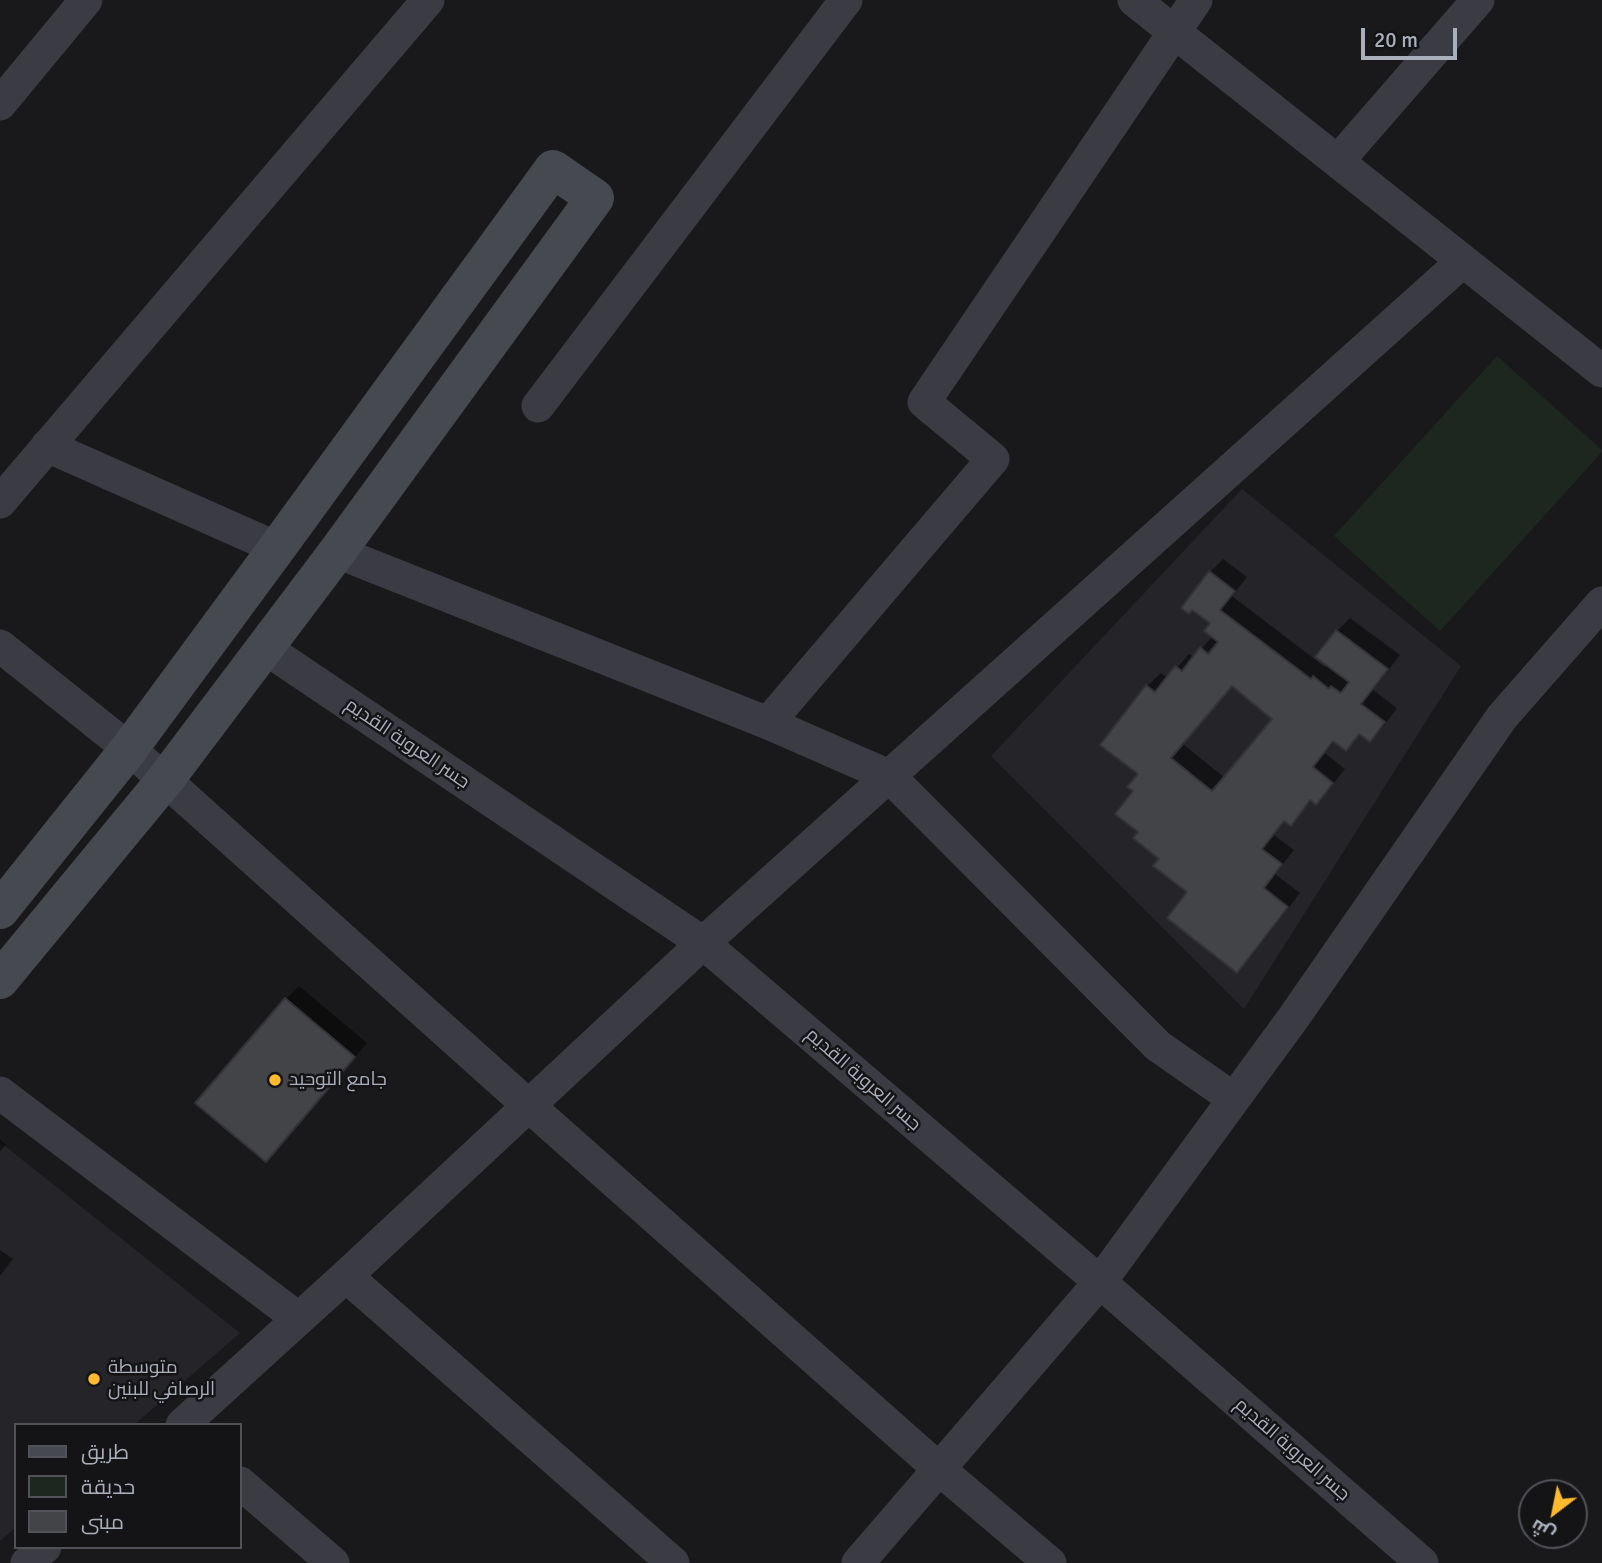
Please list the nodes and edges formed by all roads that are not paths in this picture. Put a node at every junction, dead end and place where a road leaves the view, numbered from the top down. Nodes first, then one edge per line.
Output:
1 (86, 0) edge
2 (428, 0) edge
3 (846, 0) edge
4 (1134, 0) edge
5 (1196, 0) edge
6 (1478, 0) edge
7 (1175, 32) junction
8 (0, 104) edge
9 (1338, 161) junction
10 (1463, 261) junction
11 (1602, 371) edge
12 (538, 405) dead end
13 (47, 446) junction
14 (0, 502) edge
15 (278, 548) junction
16 (337, 552) junction
17 (1602, 603) edge
18 (0, 646) edge
19 (265, 648) junction
20 (768, 723) junction
21 (129, 749) junction
22 (889, 776) junction
23 (165, 780) junction
24 (0, 910) edge
25 (703, 943) junction
26 (0, 980) edge
27 (0, 1093) edge
28 (1234, 1099) junction
29 (529, 1106) junction
30 (346, 1276) junction
31 (1100, 1282) junction
32 (299, 1319) junction
33 (184, 1423) edge
34 (939, 1469) junction
35 (242, 1485) edge
36 (43, 1549) edge
37 (27, 1563) edge
38 (333, 1563) edge
39 (673, 1563) edge
40 (858, 1563) edge
41 (1050, 1563) edge
42 (1422, 1563) edge

1 - 8 street
2 - 13 street
3 - 12 street
4 - 7 street
5 - 7 street
6 - 9 street
7 - 9 street
7 - 20 street
9 - 10 street
10 - 11 street
10 - 22 street
13 - 14 street
13 - 15 street
15 - 16 street
15 - 21 street
16 - 19 street
16 - 20 street
17 - 28 street
18 - 21 street
19 - 23 street
19 - 25 street, جسر العروبة القديم
20 - 22 street
21 - 23 street
21 - 24 street
22 - 25 street
22 - 28 street
23 - 26 street
23 - 29 street
25 - 29 street
25 - 31 street, جسر العروبة القديم
27 - 32 street
28 - 31 street
29 - 30 street
29 - 34 street
30 - 32 street
30 - 39 street
31 - 34 street
31 - 42 street, جسر العروبة القديم
32 - 33 street
34 - 40 street
34 - 41 street
35 - 38 street
36 - 37 street

